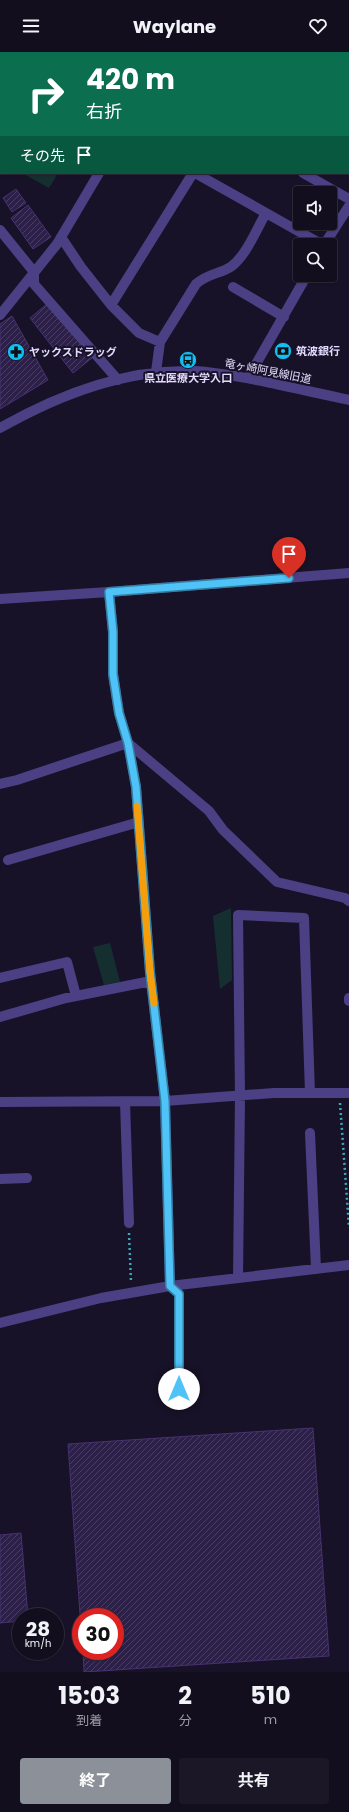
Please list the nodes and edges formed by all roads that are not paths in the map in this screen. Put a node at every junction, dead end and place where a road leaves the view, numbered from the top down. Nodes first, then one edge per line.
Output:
1 (98, 174) edge
2 (193, 174) edge
3 (196, 174) edge
4 (305, 174) edge
5 (349, 199) edge
6 (349, 206) edge
7 (266, 213) junction
8 (0, 230) edge
9 (61, 237) junction
10 (311, 238) edge
11 (328, 238) edge
12 (34, 272) junction
13 (303, 282) edge
14 (233, 287) dead end
15 (111, 305) junction
16 (0, 315) edge
17 (284, 317) junction
18 (160, 342) junction
19 (156, 372) junction
20 (248, 378) junction
21 (118, 380) junction
22 (349, 400) edge
23 (0, 428) edge
24 (349, 573) edge
25 (109, 592) junction
26 (0, 599) edge
27 (128, 743) junction
28 (0, 784) edge
29 (139, 822) junction
30 (8, 860) dead end
31 (349, 901) edge
32 (0, 978) edge
33 (151, 981) junction
34 (76, 996) junction
35 (0, 1017) edge
36 (310, 1093) junction
37 (344, 1093) edge
38 (240, 1096) junction
39 (165, 1101) junction
40 (0, 1102) edge
41 (125, 1102) junction
42 (310, 1133) dead end
43 (27, 1178) dead end
44 (0, 1179) edge
45 (129, 1223) road end
46 (349, 1265) edge
47 (316, 1269) junction
48 (238, 1278) junction
49 (170, 1286) junction
50 (0, 1323) edge
51 (179, 1389) dead end

1 - 9 street
2 - 15 street
3 - 7 street
4 - 5 street
6 - 11 street
7 - 10 street
7 - 18 street
8 - 12 street
9 - 12 street
9 - 15 street
12 - 16 street
12 - 21 street
13 - 17 street
14 - 17 street
15 - 18 street
17 - 20 street
18 - 19 street
19 - 20 street, 竜ヶ崎阿見線旧道
19 - 21 street, 竜ヶ崎阿見線旧道
20 - 22 street, 竜ヶ崎阿見線旧道
21 - 23 street, 竜ヶ崎阿見線旧道
24 - 25 street
25 - 26 street
25 - 27 street
27 - 28 street
27 - 29 street
27 - 31 street
29 - 30 street
29 - 33 street
32 - 34 street
33 - 34 street
33 - 39 street
34 - 35 street
36 - 37 street
36 - 38 street
36 - 38 street
38 - 39 street
38 - 48 street
39 - 41 street
39 - 49 street
40 - 41 street
41 - 45 street
42 - 47 street
43 - 44 street
46 - 47 street
47 - 48 street
48 - 49 street
49 - 50 street
49 - 51 street

